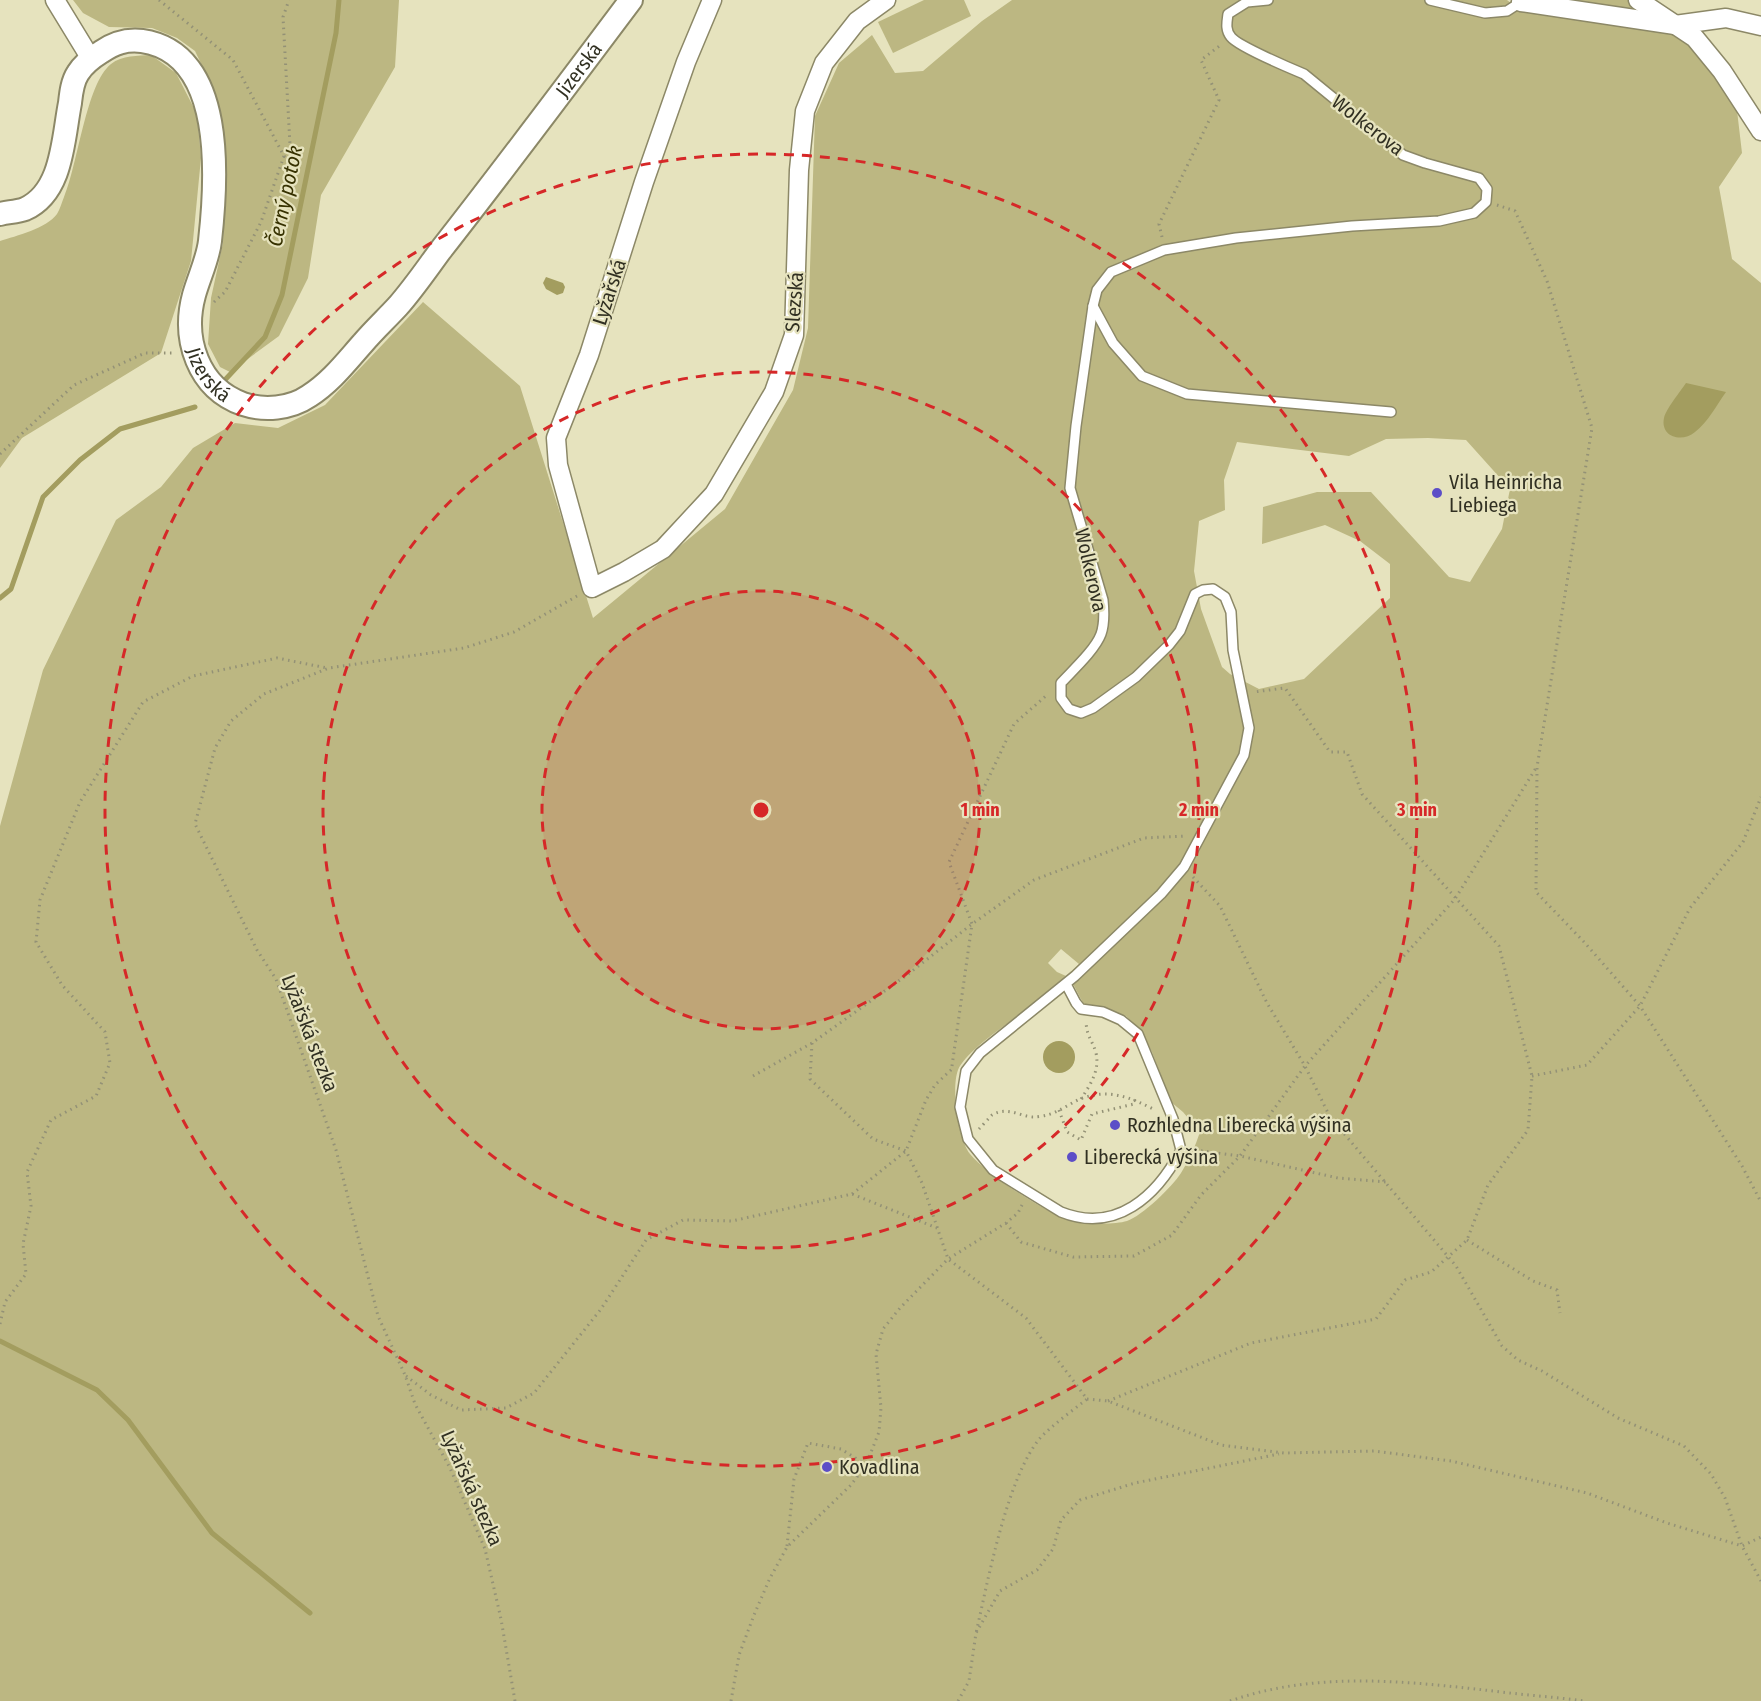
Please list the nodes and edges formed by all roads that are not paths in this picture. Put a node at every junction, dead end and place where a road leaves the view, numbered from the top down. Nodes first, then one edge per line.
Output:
1 (55, 0) edge
2 (631, 0) edge
3 (712, 0) edge
4 (886, 0) edge
5 (1268, 0) edge
6 (1431, 0) edge
7 (1638, 0) edge
8 (1519, 1) edge
9 (1675, 25) junction
10 (1761, 26) edge
11 (91, 60) junction
12 (1761, 131) edge
13 (0, 213) edge
14 (1093, 306) junction
15 (1391, 412) dead end
16 (591, 588) joint
17 (1066, 984) junction

1 - 11 street
2 - 11 street, Jizerská
3 - 16 street, Lyžařská
4 - 16 street, Slezská
5 - 14 lane, Wolkerova
6 - 8 lane
7 - 9 street
8 - 9 street
9 - 10 street
9 - 12 street
11 - 13 street, Jizerská
14 - 15 lane
14 - 17 lane, Wolkerova
17 - 17 lane

